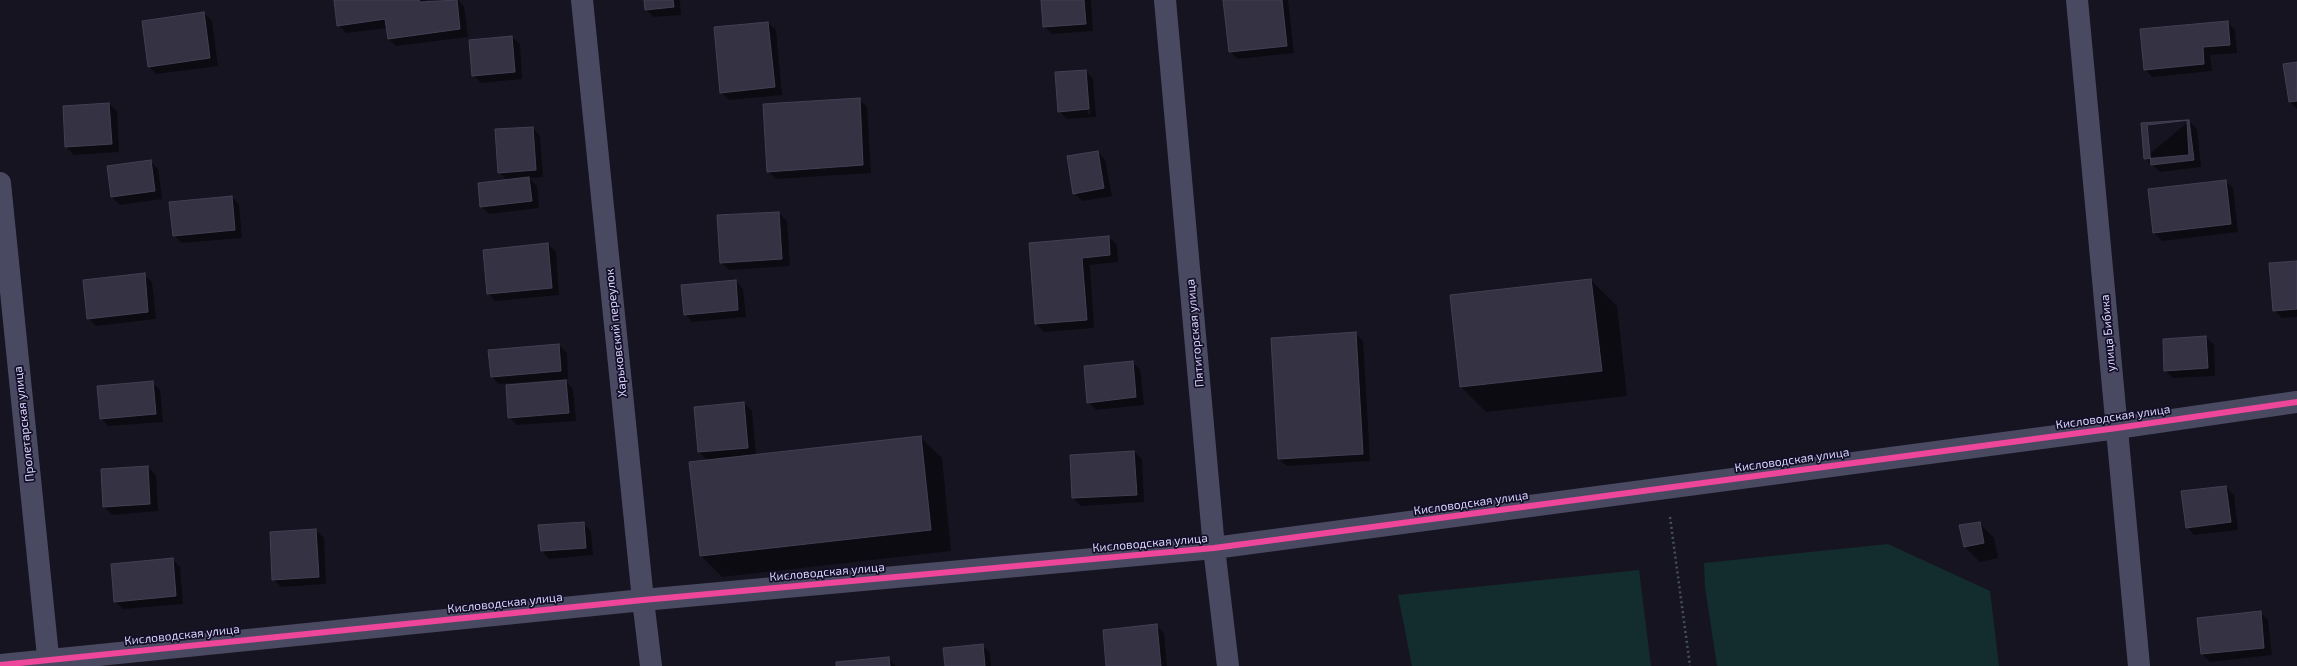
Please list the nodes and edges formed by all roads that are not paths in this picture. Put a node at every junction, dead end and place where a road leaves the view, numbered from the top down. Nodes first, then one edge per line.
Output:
1 (582, 0) edge
2 (1165, 0) edge
3 (2077, 0) edge
4 (0, 183) edge
5 (2297, 402) edge
6 (2117, 428) junction
7 (1214, 548) junction
8 (643, 600) junction
9 (48, 662) edge
10 (0, 665) edge
11 (651, 666) edge
12 (1228, 666) edge
13 (2139, 666) edge

1 - 8 street, Харьковский переулок
2 - 7 street, Пятигорская улица
3 - 6 street, улица Бибика
4 - 9 street, Пролетарская улица
5 - 6 street, Кисловодская улица
6 - 7 street, Кисловодская улица
6 - 13 street, улица Бибика
7 - 8 street, Кисловодская улица
7 - 12 street, Пятигорская улица
8 - 9 street, Кисловодская улица
8 - 11 street, Харьковский переулок
9 - 10 street, Кисловодская улица

